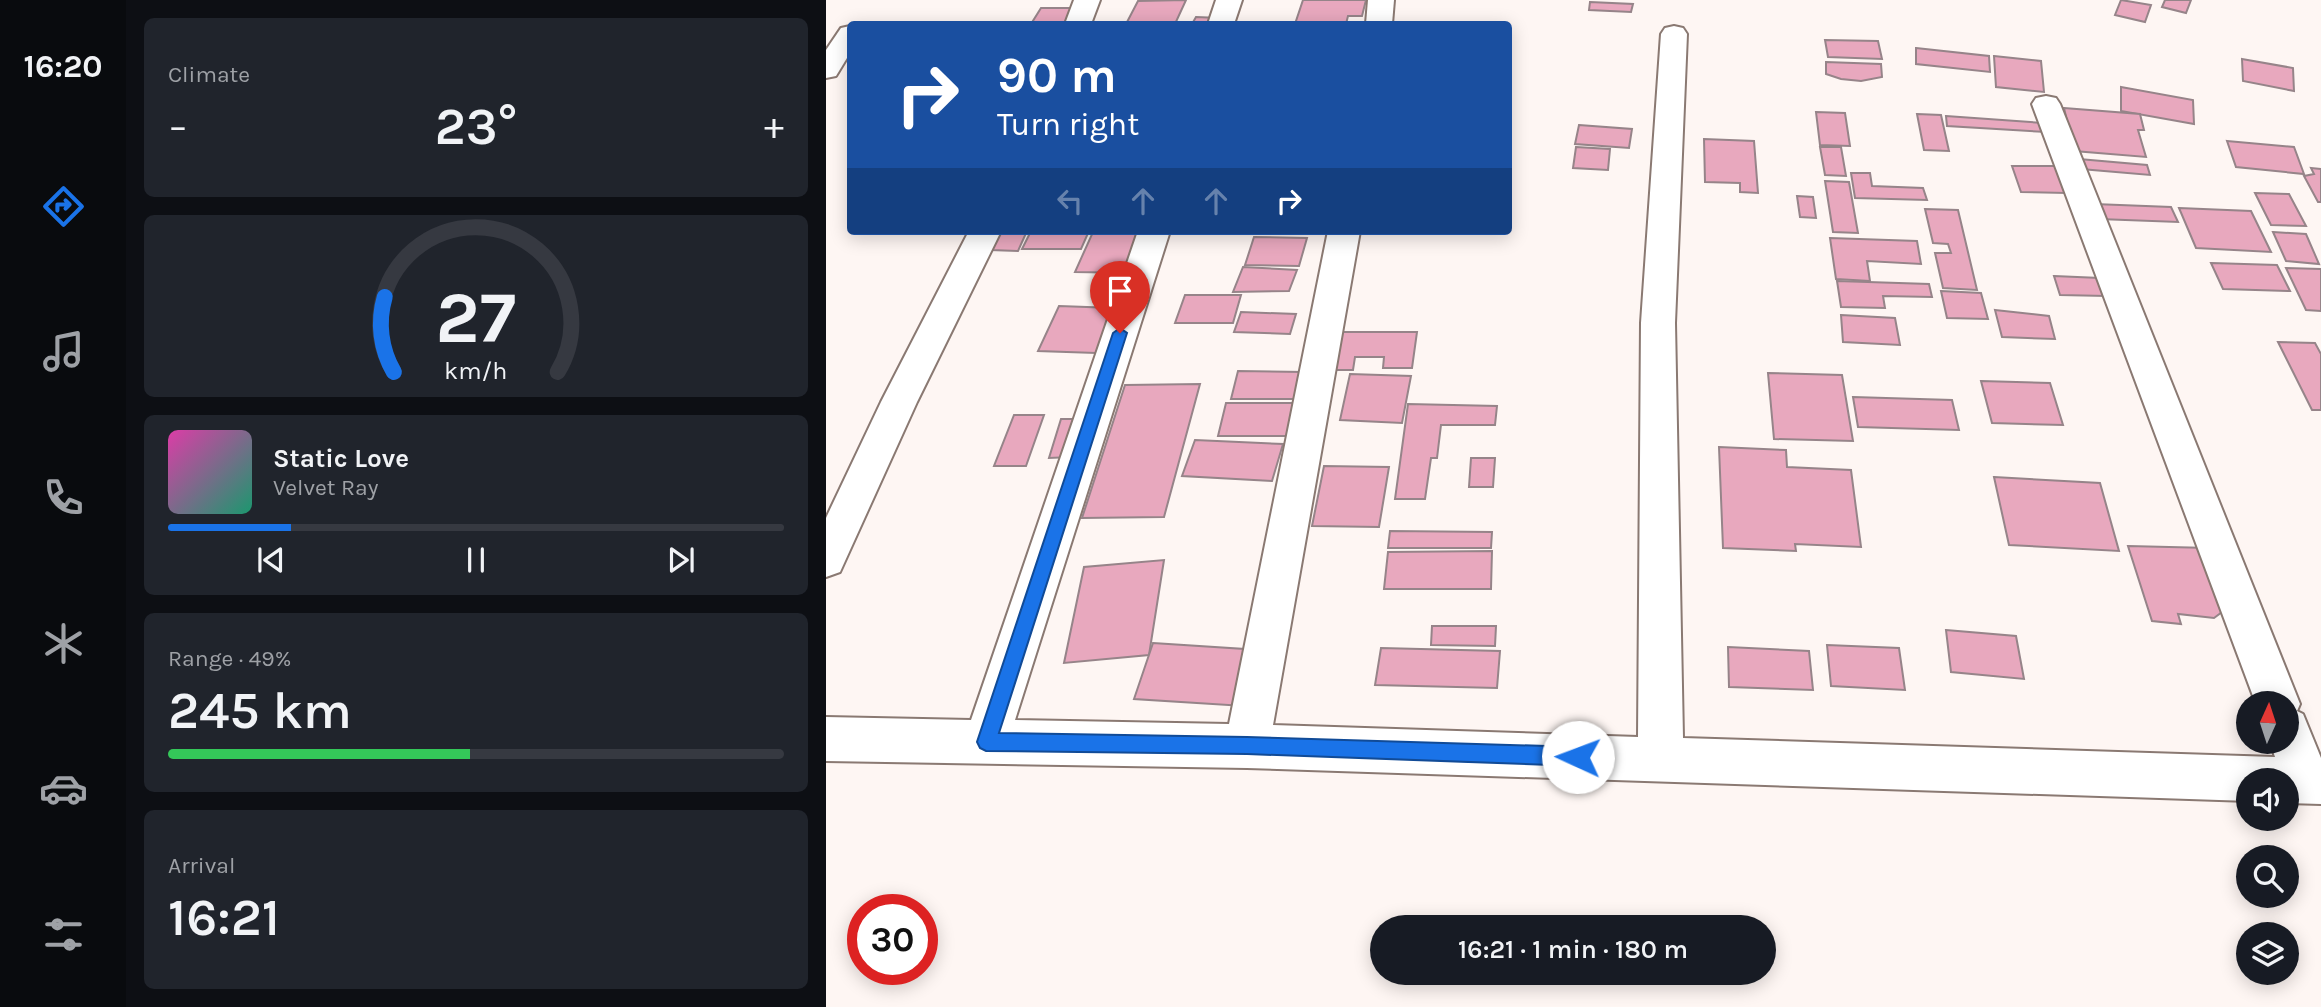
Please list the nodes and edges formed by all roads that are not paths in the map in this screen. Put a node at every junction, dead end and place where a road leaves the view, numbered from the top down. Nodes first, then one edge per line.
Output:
1 (1087, 0) edge
2 (1230, 0) edge
3 (1381, 0) edge
4 (1080, 21) edge
5 (1223, 21) edge
6 (1379, 21) edge
7 (1674, 34) dead end
8 (847, 38) edge
9 (826, 70) edge
10 (2046, 104) dead end
11 (983, 235) edge
12 (1153, 235) edge
13 (1343, 235) edge
14 (826, 560) edge
15 (2273, 691) edge
16 (826, 739) edge
17 (986, 742) junction
18 (1247, 746) junction
19 (2300, 754) edge
20 (1661, 759) junction
21 (2314, 781) edge

1 - 4 street
2 - 5 street
3 - 6 street
7 - 20 street
8 - 9 street
10 - 15 street
11 - 14 street
12 - 17 street
13 - 18 street
16 - 17 street
17 - 18 street
18 - 20 street
19 - 21 street
20 - 21 street

